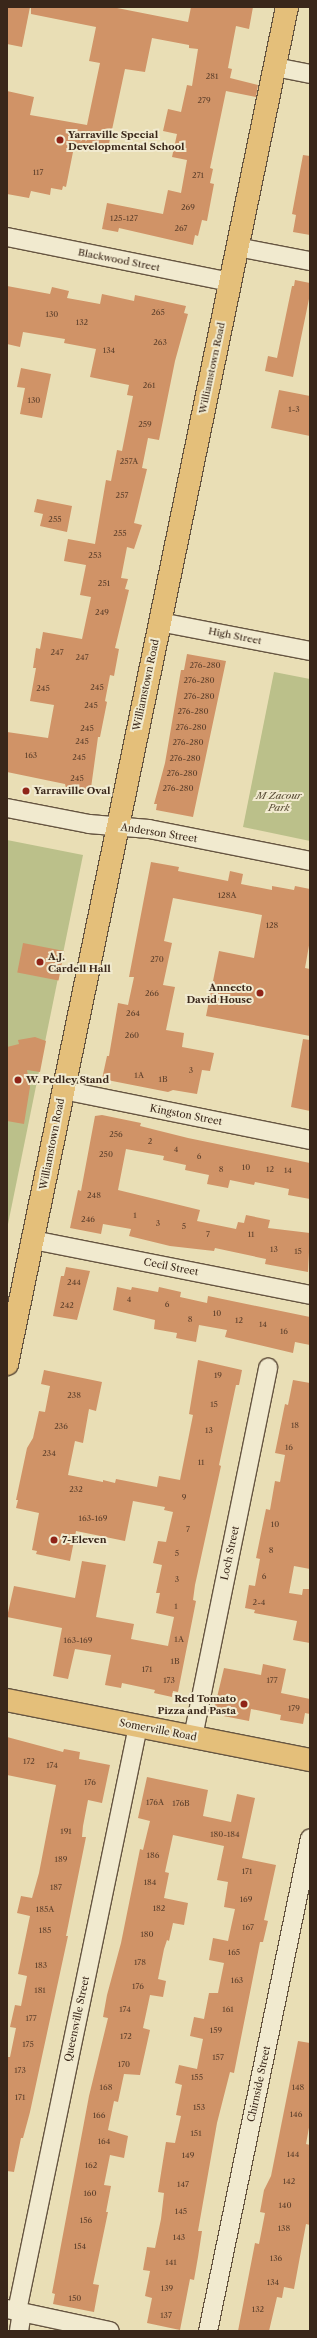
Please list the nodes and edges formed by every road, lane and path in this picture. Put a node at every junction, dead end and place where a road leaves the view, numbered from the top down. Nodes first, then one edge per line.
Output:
1 (287, 7) edge
2 (275, 67) junction
3 (310, 74) edge
4 (7, 237) edge
5 (237, 247) junction
6 (310, 261) edge
7 (230, 282) junction
8 (160, 622) junction
9 (310, 651) edge
10 (7, 808) edge
11 (116, 826) junction
12 (310, 861) edge
13 (62, 1090) junction
14 (310, 1140) edge
15 (33, 1240) junction
16 (310, 1295) edge
17 (7, 1364) edge
18 (268, 1368) dead end
19 (7, 1700) edge
20 (138, 1726) junction
21 (193, 1737) junction
22 (310, 1760) edge
23 (310, 1838) edge
24 (15, 2311) edge
25 (19, 2331) edge
26 (110, 2331) edge
27 (208, 2331) edge

1 - 2 main road, Williamstown Road
2 - 3 street
2 - 5 main road, Williamstown Road
4 - 7 street, Blackwood Street
5 - 6 street
5 - 7 main road, Williamstown Road
7 - 8 main road, Williamstown Road
8 - 9 street, High Street
8 - 11 main road, Williamstown Road
10 - 11 street, Anderson Street
11 - 12 street, Anderson Street
11 - 13 main road, Williamstown Road
13 - 14 street, Kingston Street
13 - 15 main road, Williamstown Road
15 - 16 street, Cecil Street
15 - 17 main road, Williamstown Road
18 - 21 street, Loch Street
19 - 20 main road, Somerville Road
20 - 21 main road, Somerville Road
20 - 24 street, Queensville Street
21 - 22 main road, Somerville Road
23 - 27 street, Chirnside Street
24 - 25 street, Queensville Street
24 - 26 street

